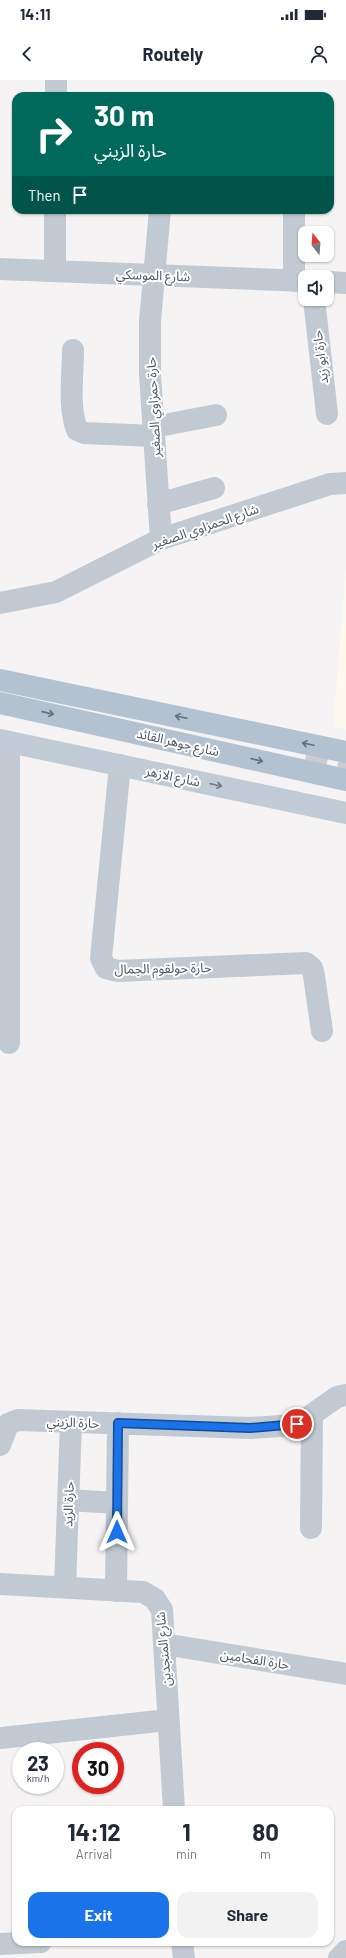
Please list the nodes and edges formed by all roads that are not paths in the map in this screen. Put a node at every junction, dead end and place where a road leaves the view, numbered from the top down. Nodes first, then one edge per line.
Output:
1 (56, 80) edge
2 (56, 92) edge
3 (55, 214) edge
4 (160, 214) edge
5 (294, 214) edge
6 (0, 269) edge
7 (298, 270) edge
8 (55, 271) junction
9 (155, 275) junction
10 (298, 281) edge
11 (334, 282) edge
12 (346, 283) edge
13 (315, 306) edge
14 (73, 350) dead end
15 (327, 414) dead end
16 (216, 415) dead end
17 (154, 432) junction
18 (346, 483) edge
19 (214, 488) dead end
20 (158, 504) junction
21 (161, 539) junction
22 (0, 603) edge
23 (4, 678) edge
24 (5, 704) edge
25 (3, 751) edge
26 (346, 752) edge
27 (120, 765) junction
28 (346, 780) edge
29 (346, 813) edge
30 (322, 1031) dead end
31 (9, 1043) dead end
32 (346, 1394) edge
33 (312, 1415) junction
34 (71, 1422) junction
35 (118, 1423) junction
36 (0, 1445) edge
37 (68, 1500) junction
38 (117, 1503) junction
39 (311, 1528) dead end
40 (0, 1584) edge
41 (65, 1587) junction
42 (116, 1591) junction
43 (164, 1644) junction
44 (346, 1674) edge
45 (168, 1720) junction
46 (0, 1738) edge
47 (174, 1806) edge
48 (12, 1943) edge
49 (0, 1944) edge
50 (182, 1946) edge
51 (184, 1958) edge

1 - 2 street
3 - 8 street
4 - 9 street, حارة حمزاوي الصغير
5 - 7 street
6 - 8 street, شارع الموسكي
8 - 9 street, شارع الموسكي
9 - 10 street, شارع الموسكي
9 - 17 street, حارة حمزاوي الصغير
11 - 12 street
13 - 15 street, حارة ابو زيد
14 - 17 street
16 - 17 street
17 - 20 street, حارة حمزاوي الصغير
18 - 21 street, شارع الحمزاوي الصغير
19 - 20 street
20 - 21 street, حارة حمزاوي الصغير
21 - 22 street, شارع الحمزاوي الصغير
26 -> 23 main road, شارع جوهر القائد
24 -> 28 main road, شارع جوهر القائد
25 - 27 main road, شارع الازهر
25 - 31 street
27 -> 29 main road, شارع الازهر
27 - 30 street, حارة حولقوم الجمال
32 - 33 street, حارة الزيني
33 - 35 street, حارة الزيني
33 - 39 street
34 - 35 street, حارة الزيني
34 - 36 street, حارة الزيني
34 - 37 street, حارة الزيد
35 - 38 street
37 - 38 street
37 - 41 street, حارة الزيد
38 - 42 street
40 - 41 street, شارع المنجدين
41 - 42 street, شارع المنجدين
42 - 43 street, شارع المنجدين
43 - 44 street, حارة الفحامين
43 - 45 street, شارع المنجدين
45 - 46 street
45 - 47 street, شارع المنجدين
48 - 49 street
50 - 51 street

